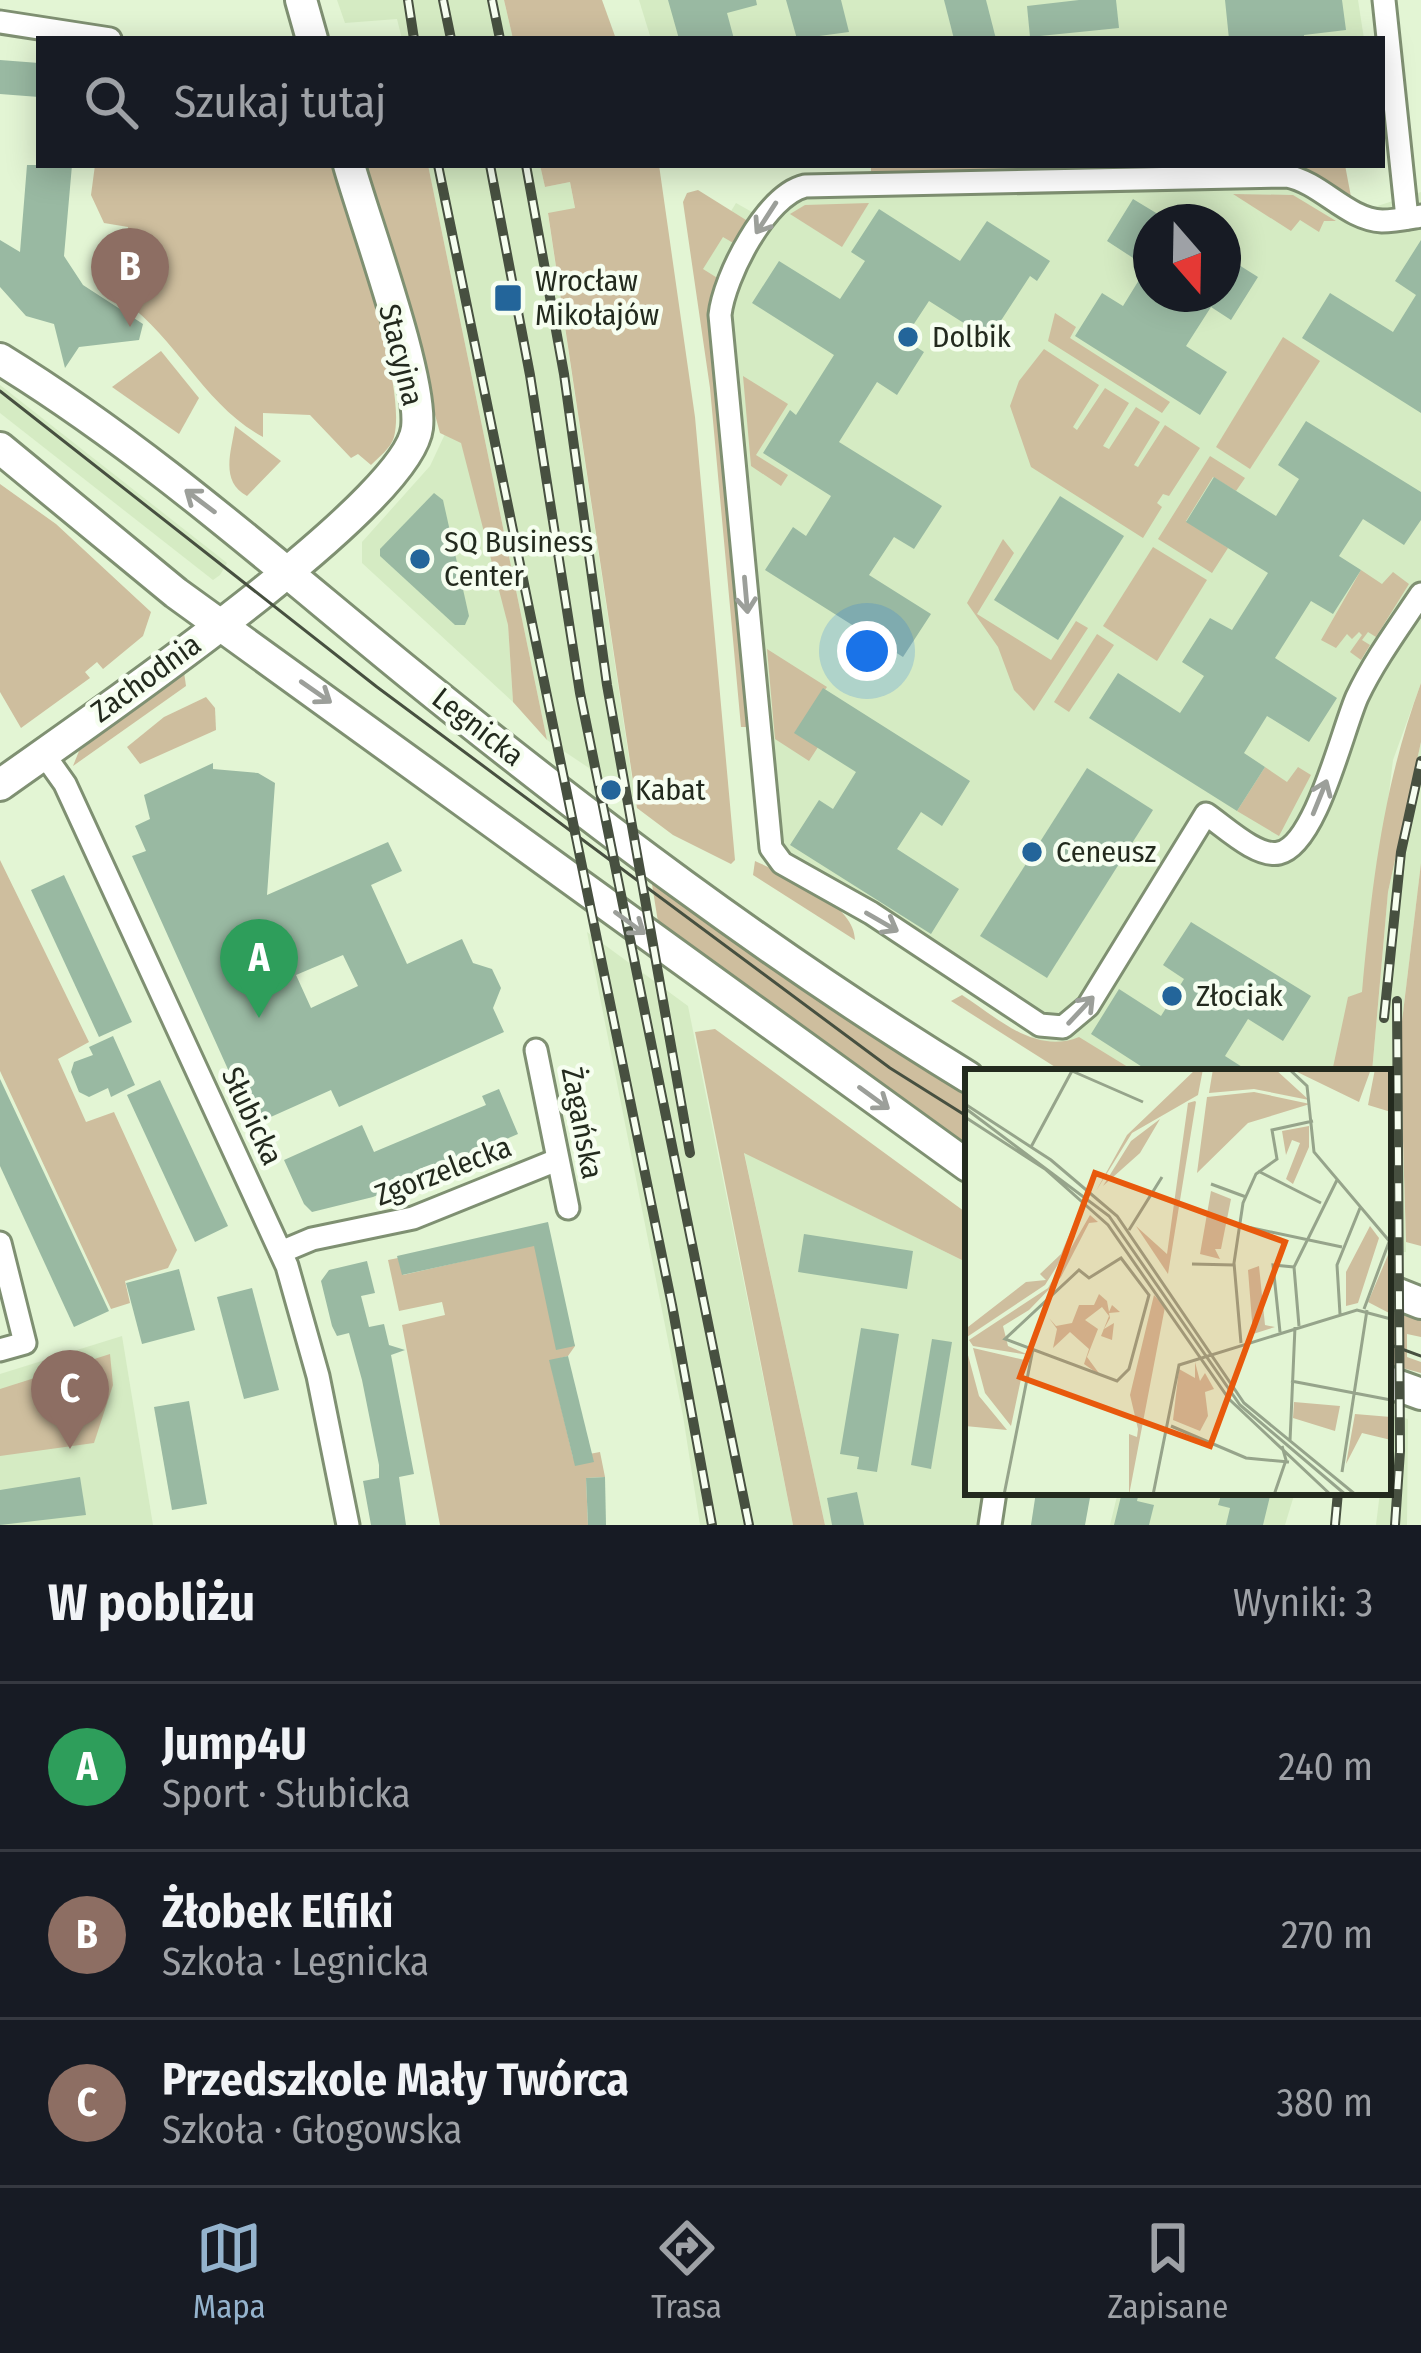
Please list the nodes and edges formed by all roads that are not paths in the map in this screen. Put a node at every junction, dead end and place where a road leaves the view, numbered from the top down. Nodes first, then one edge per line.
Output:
1 (301, 0) edge
2 (1384, 0) edge
3 (0, 22) edge
4 (91, 36) edge
5 (311, 36) edge
6 (350, 168) edge
7 (1414, 217) edge
8 (0, 359) edge
9 (0, 448) edge
10 (293, 572) junction
11 (1421, 593) edge
12 (220, 624) junction
13 (43, 753) junction
14 (0, 785) edge
15 (536, 1050) dead end
16 (965, 1075) edge
17 (557, 1160) junction
18 (965, 1164) edge
19 (568, 1208) dead end
20 (0, 1243) edge
21 (281, 1252) junction
22 (1391, 1291) edge
23 (1421, 1303) edge
24 (0, 1350) edge
25 (1391, 1383) edge
26 (1421, 1394) edge
27 (995, 1495) edge
28 (348, 1525) edge
29 (990, 1525) edge

1 - 5 main road
2 - 7 street
3 - 4 street
6 - 10 main road, Stacyjna
7 -> 11 street
10 -> 8 main road, Legnicka
9 - 12 main road
10 - 12 main road, Zachodnia
10 - 16 main road, Legnicka
12 - 13 main road, Zachodnia
12 -> 18 main road
13 - 14 main road, Zachodnia
13 - 21 street, Słubicka
15 - 17 street, Żagańska
17 - 19 street, Żagańska
17 - 21 street, Zgorzelecka
20 - 24 street
21 - 28 street, Słubicka
22 - 23 main road
25 - 26 main road
27 - 29 street

